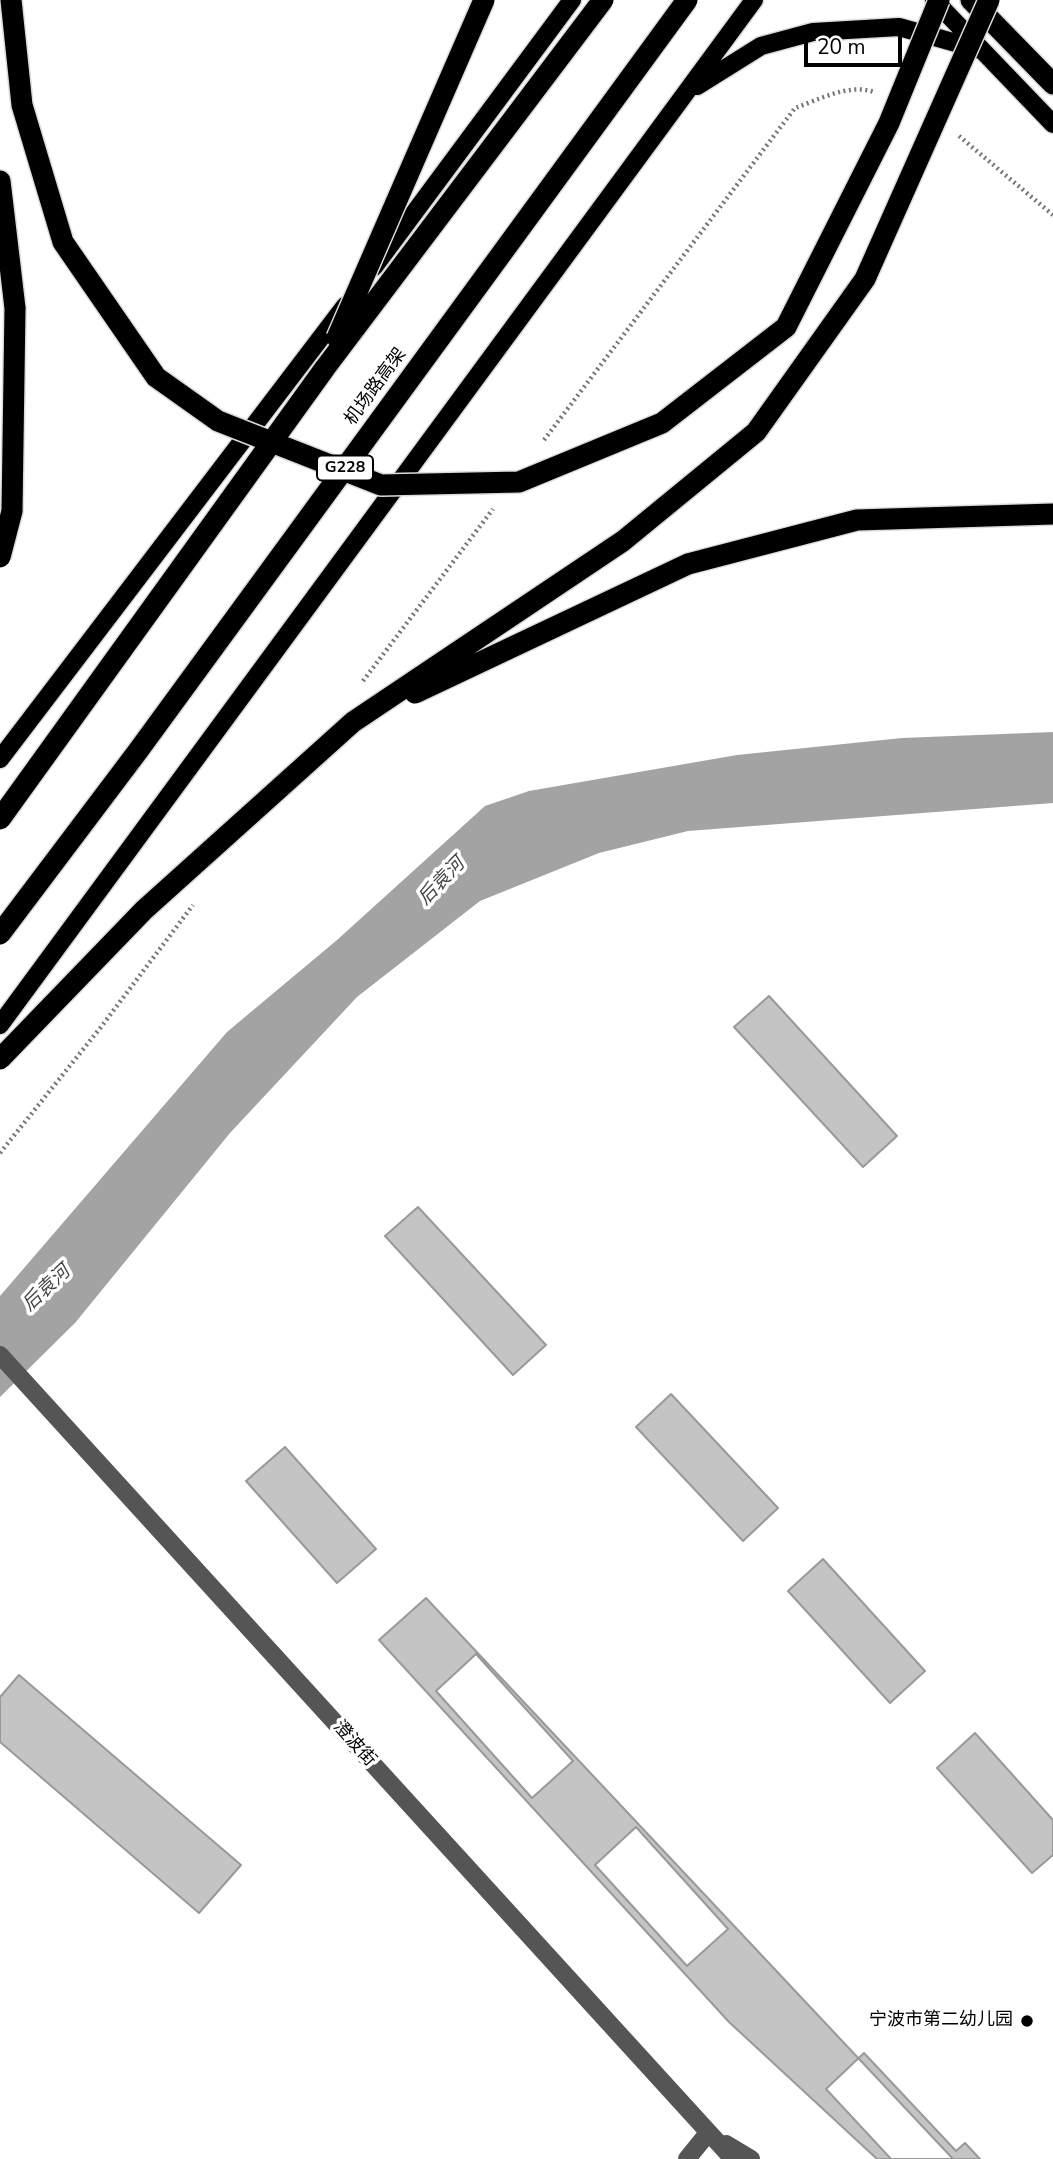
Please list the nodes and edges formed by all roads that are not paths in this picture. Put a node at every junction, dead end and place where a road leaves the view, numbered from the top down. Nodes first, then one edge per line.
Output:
1 (11, 0) edge
2 (484, 0) edge
3 (566, 0) edge
4 (572, 0) edge
5 (603, 0) edge
6 (687, 0) edge
7 (754, 0) edge
8 (937, 0) edge
9 (971, 0) edge
10 (989, 0) edge
11 (558, 20) junction
12 (981, 50) junction
13 (1053, 84) edge
14 (688, 92) junction
15 (1053, 124) edge
16 (0, 181) edge
17 (325, 368) junction
18 (1053, 514) edge
19 (0, 557) edge
20 (353, 722) junction
21 (0, 759) edge
22 (0, 819) edge
23 (0, 934) edge
24 (0, 1025) edge
25 (0, 1059) edge
26 (0, 1355) edge
27 (708, 2133) junction
28 (687, 2159) edge
29 (733, 2159) edge
30 (751, 2159) edge

1 - 8 highway, bridge
2 - 17 highway, bridge
3 - 11 main road
4 - 11 main road
5 - 17 highway, bridge
6 - 23 highway, 机场路高架 / G228, bridge
7 - 14 main road
8 - 12 main road
9 - 13 highway
10 - 20 highway, bridge
11 - 21 main road
12 - 14 main road
12 - 15 main road
14 - 24 main road
16 - 19 highway, bridge
17 - 22 highway, bridge
18 - 20 highway, bridge
20 - 25 highway, bridge
26 - 27 street, 澄波街
27 - 28 street
27 - 29 street, 澄波街
27 - 30 street, 澄波街

